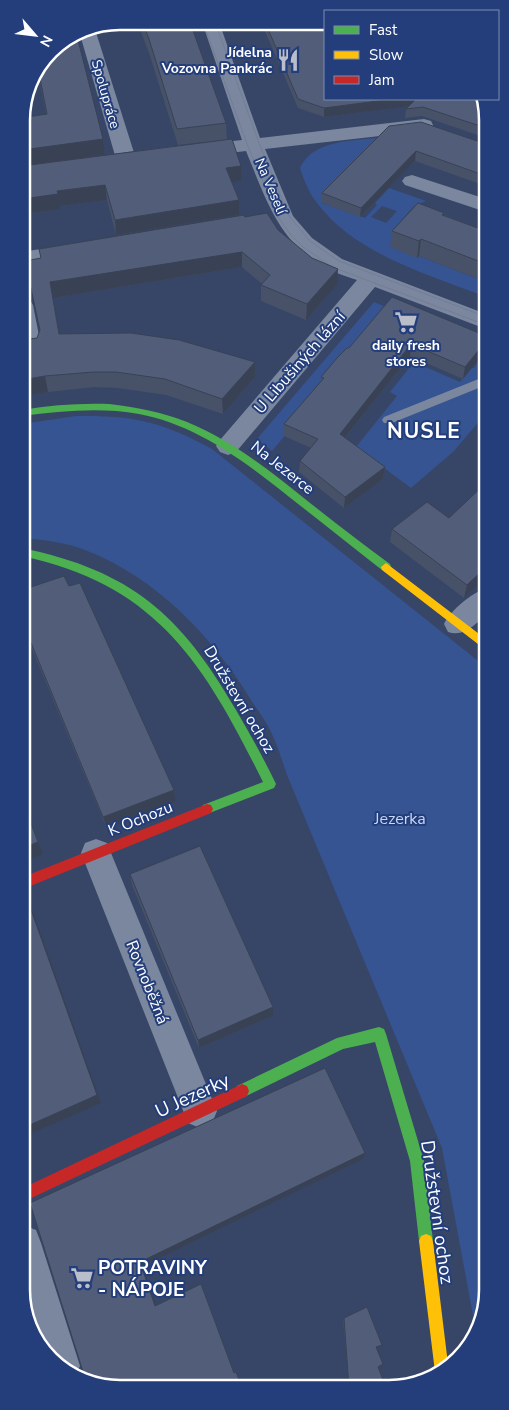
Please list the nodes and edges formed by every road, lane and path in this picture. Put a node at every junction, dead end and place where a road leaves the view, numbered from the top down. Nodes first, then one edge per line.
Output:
1 (213, 30) edge
2 (90, 35) edge
3 (440, 130) edge
4 (253, 144) junction
5 (182, 152) edge
6 (107, 162) edge
7 (412, 181) dead end
8 (479, 204) edge
9 (100, 246) edge
10 (30, 258) edge
11 (371, 278) junction
12 (479, 319) edge
13 (479, 383) edge
14 (30, 412) edge
15 (388, 420) dead end
16 (228, 446) junction
17 (30, 553) edge
18 (479, 604) edge
19 (457, 624) junction
20 (479, 641) edge
21 (270, 784) joint
22 (96, 853) junction
23 (30, 880) edge
24 (379, 1034) joint
25 (200, 1111) junction
26 (30, 1191) edge
27 (30, 1266) edge
28 (58, 1355) edge
29 (440, 1363) edge

1 - 4 street, Na Veselí
2 - 6 street, Spolupráce
3 - 4 street
4 - 5 street
4 - 11 street, Na Veselí
7 - 8 street
9 - 10 street
11 - 12 street, Na Veselí
11 - 16 street, U Libušiných lázní
13 - 15 lane
14 - 16 street, Na Jezerce
16 - 19 street, Na Jezerce
17 - 21 street, Družstevní ochoz
18 - 19 street
19 - 20 street, Na Jezerce
21 - 22 street, K Ochozu
22 - 23 street, K Ochozu
22 - 25 street, Rovnoběžná
24 - 25 street, U Jezerky
24 - 29 street, Družstevní ochoz
25 - 26 street, U Jezerky
27 - 28 street

